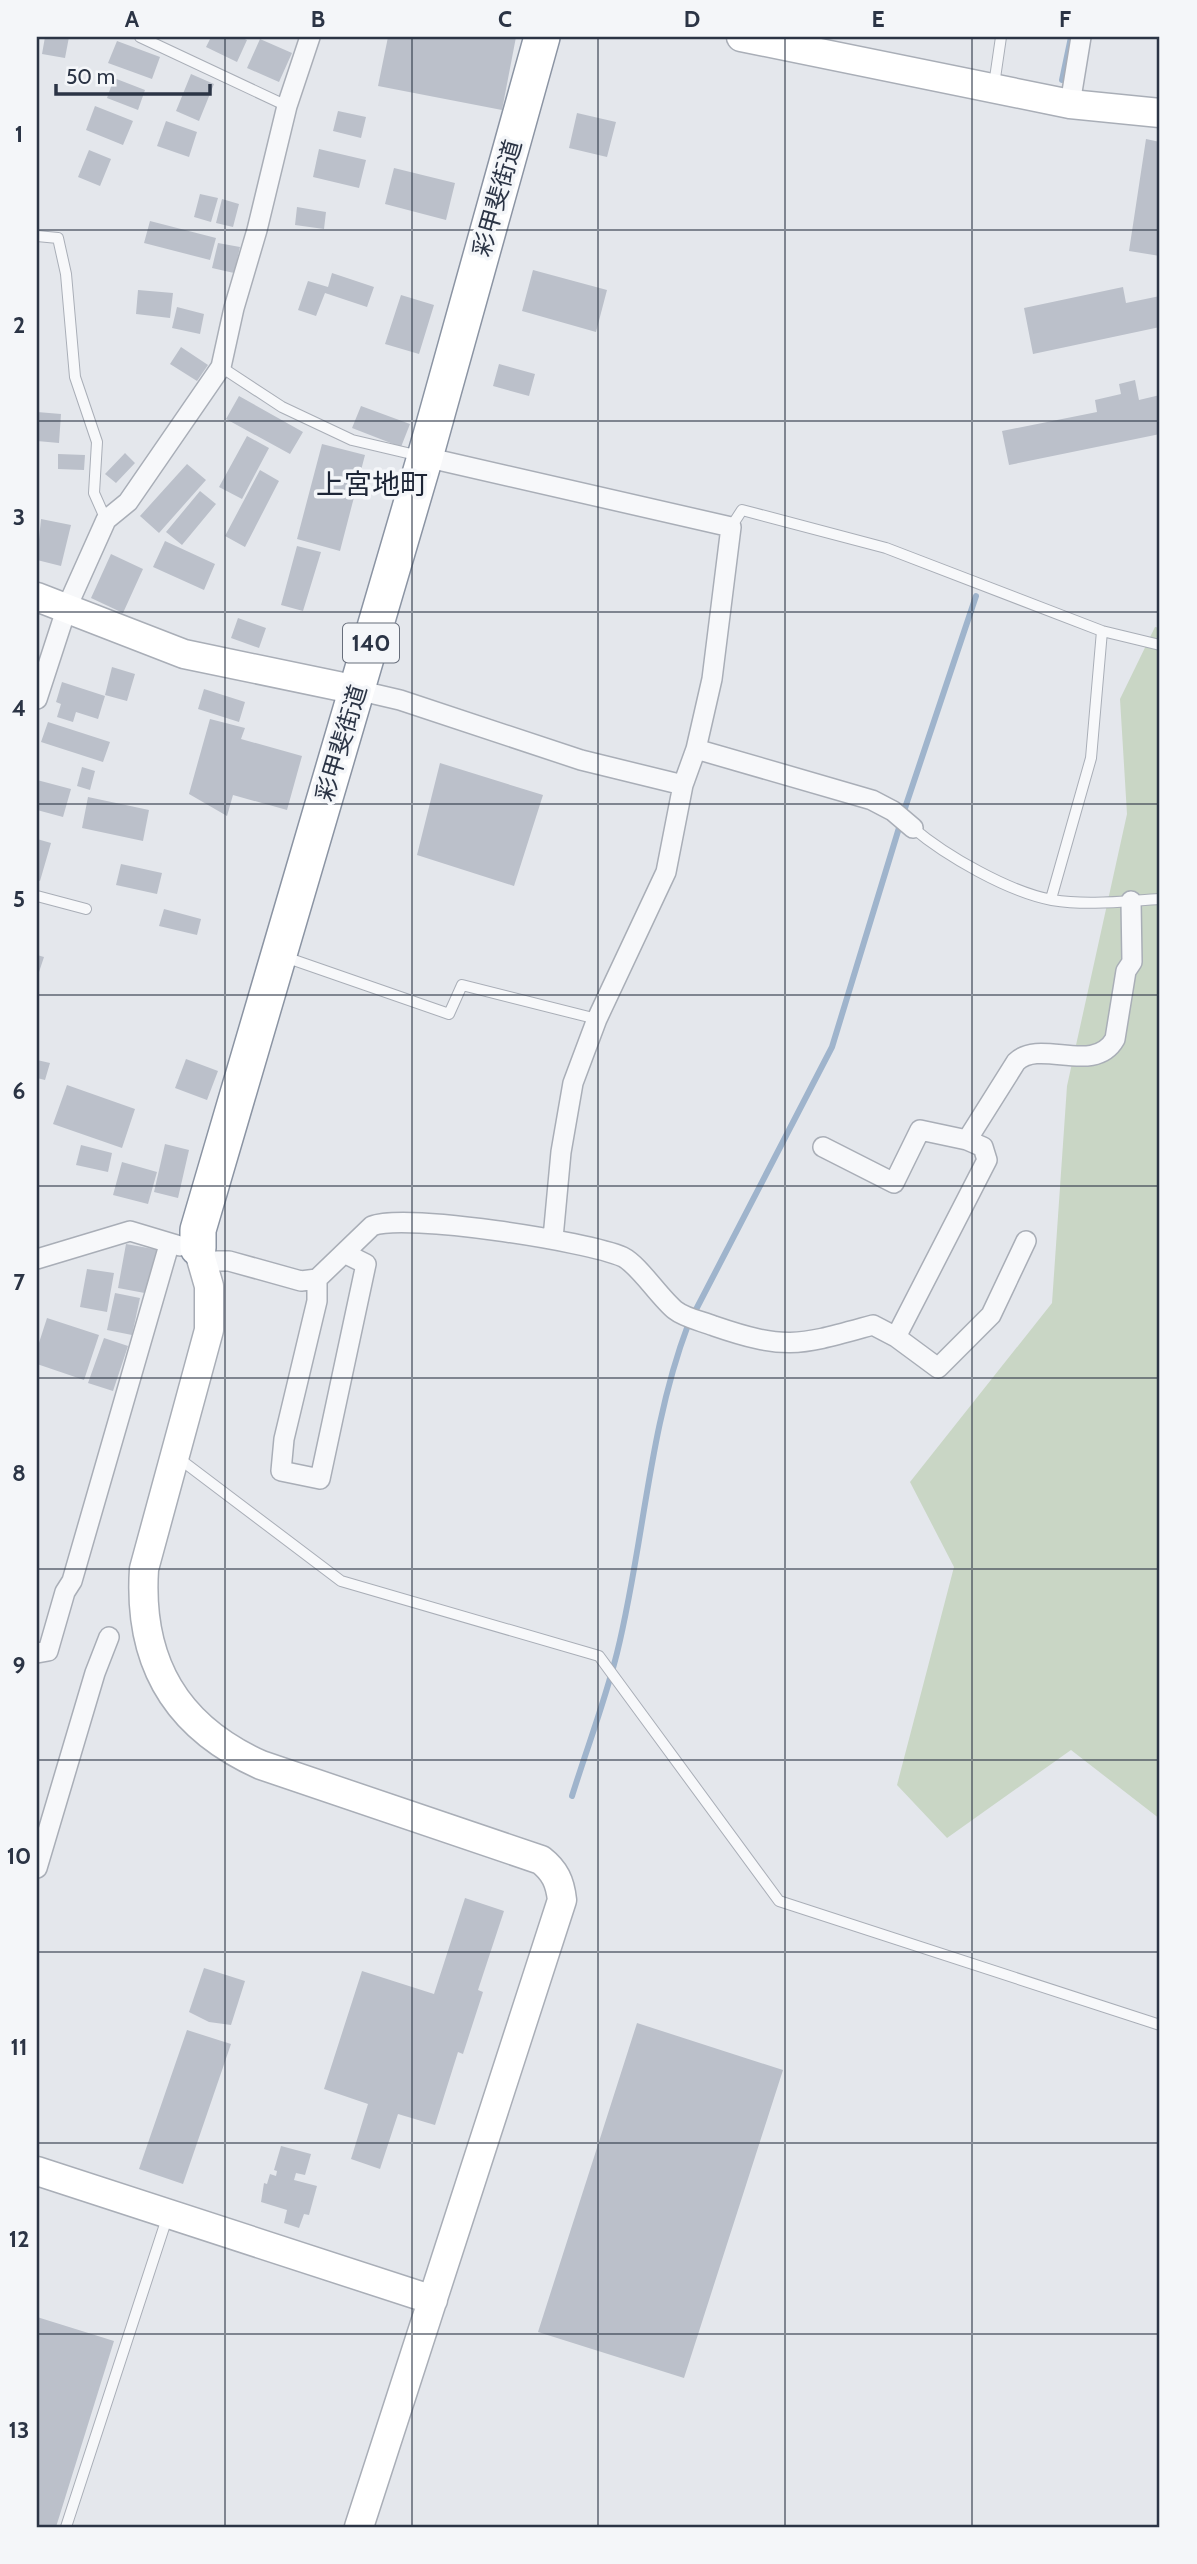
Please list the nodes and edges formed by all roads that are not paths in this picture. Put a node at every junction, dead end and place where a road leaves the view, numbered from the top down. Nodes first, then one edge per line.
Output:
1 (140, 37) edge
2 (310, 37) edge
3 (542, 37) edge
4 (741, 37) edge
5 (1001, 37) edge
6 (1081, 37) edge
7 (790, 41) edge
8 (994, 88) junction
9 (1070, 104) junction
10 (288, 106) junction
11 (1160, 113) edge
12 (37, 236) edge
13 (221, 367) junction
14 (425, 457) junction
15 (106, 520) junction
16 (731, 527) junction
17 (37, 597) edge
18 (67, 607) junction
19 (1102, 631) junction
20 (1160, 645) edge
21 (357, 690) junction
22 (37, 699) edge
23 (696, 749) junction
24 (683, 785) junction
25 (913, 828) joint
26 (37, 897) edge
27 (1160, 899) edge
28 (1051, 900) junction
29 (1131, 901) junction
30 (86, 909) dead end
31 (278, 954) junction
32 (597, 1019) junction
33 (967, 1140) junction
34 (823, 1147) dead end
35 (553, 1238) junction
36 (1026, 1241) dead end
37 (190, 1251) junction
38 (346, 1254) junction
39 (37, 1259) edge
40 (317, 1279) junction
41 (896, 1337) junction
42 (174, 1454) junction
43 (109, 1637) dead end
44 (37, 1653) edge
45 (37, 1868) edge
46 (1160, 2025) edge
47 (37, 2171) edge
48 (169, 2214) junction
49 (433, 2300) junction
50 (66, 2527) edge
51 (359, 2527) edge

1 - 10 lane
2 - 10 street
3 - 14 highway, 彩甲斐街道 / 140
4 - 7 street
5 - 8 lane
6 - 9 street
7 - 8 street
8 - 9 street
9 - 11 street
10 - 13 street
12 - 15 lane
13 - 14 lane
13 - 15 street
14 - 16 street
14 - 21 highway, 彩甲斐街道 / 140
15 - 18 street
16 - 19 lane
16 - 23 street
17 - 18 street
18 - 21 street
18 - 22 street
19 - 20 lane
19 - 28 lane
21 - 24 street
21 - 31 highway, 彩甲斐街道 / 140
23 - 24 street
23 - 25 street
24 - 32 street
25 - 28 lane
26 - 30 lane
27 - 29 lane
28 - 29 lane
29 - 33 street
31 - 32 lane
31 - 37 highway, 彩甲斐街道 / 140
32 - 35 street
33 - 34 street
33 - 41 street
35 - 38 street
35 - 41 street
36 - 41 street
37 - 39 street
37 - 40 street
37 - 42 street
37 - 44 street
38 - 40 street
38 - 40 street
42 - 46 lane
42 - 49 street
43 - 45 street
47 - 48 street
48 - 49 street
48 - 50 lane
49 - 51 street

